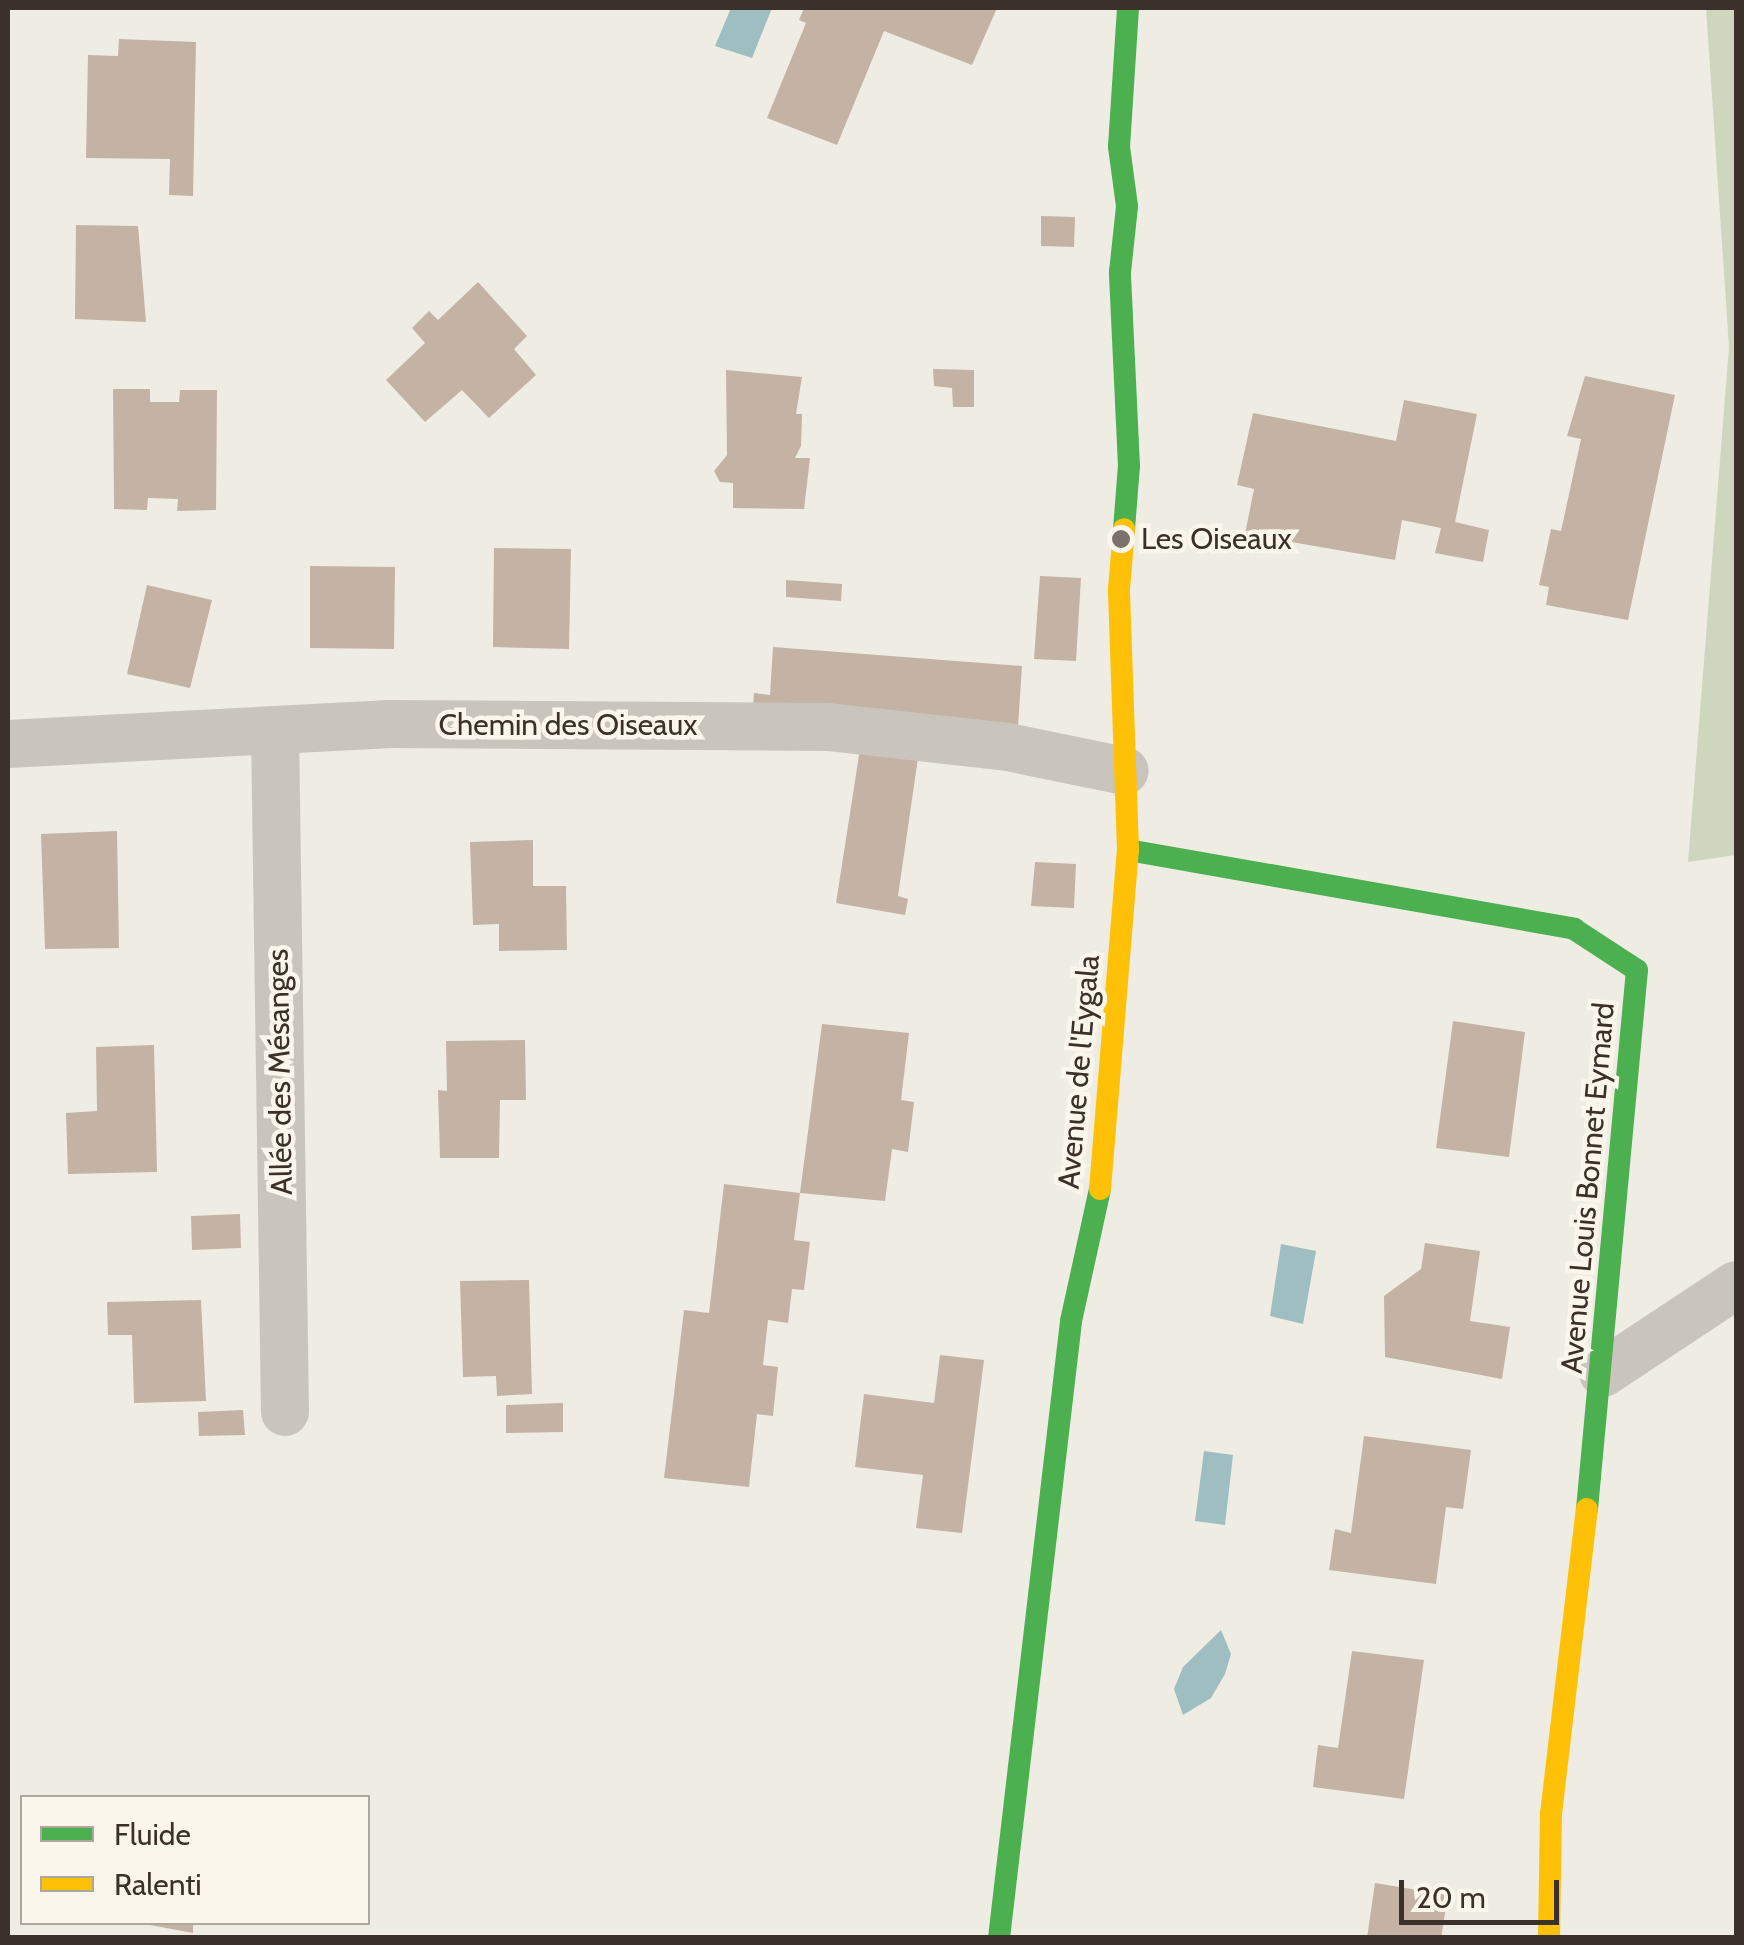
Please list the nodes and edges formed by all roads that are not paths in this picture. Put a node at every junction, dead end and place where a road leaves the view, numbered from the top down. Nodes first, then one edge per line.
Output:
1 (1128, 8) edge
2 (1145, 160) dead end
3 (1127, 206) junction
4 (275, 732) junction
5 (8, 744) edge
6 (1125, 771) junction
7 (1128, 850) junction
8 (1736, 1285) edge
9 (1603, 1373) junction
10 (285, 1412) dead end
11 (998, 1938) edge
12 (1549, 1938) edge

1 - 3 street, Avenue de l'Eygala
2 - 3 street, Avenue de l'Eygala
3 - 6 street, Avenue de l'Eygala
4 - 5 street, Chemin des Oiseaux
4 - 6 street, Chemin des Oiseaux
4 - 10 street, Allée des Mésanges
6 - 7 street, Avenue de l'Eygala
7 - 9 street, Avenue Louis Bonnet Eymard
7 - 11 street, Avenue de l'Eygala
8 - 9 street
9 - 12 street, Avenue Louis Bonnet Eymard

